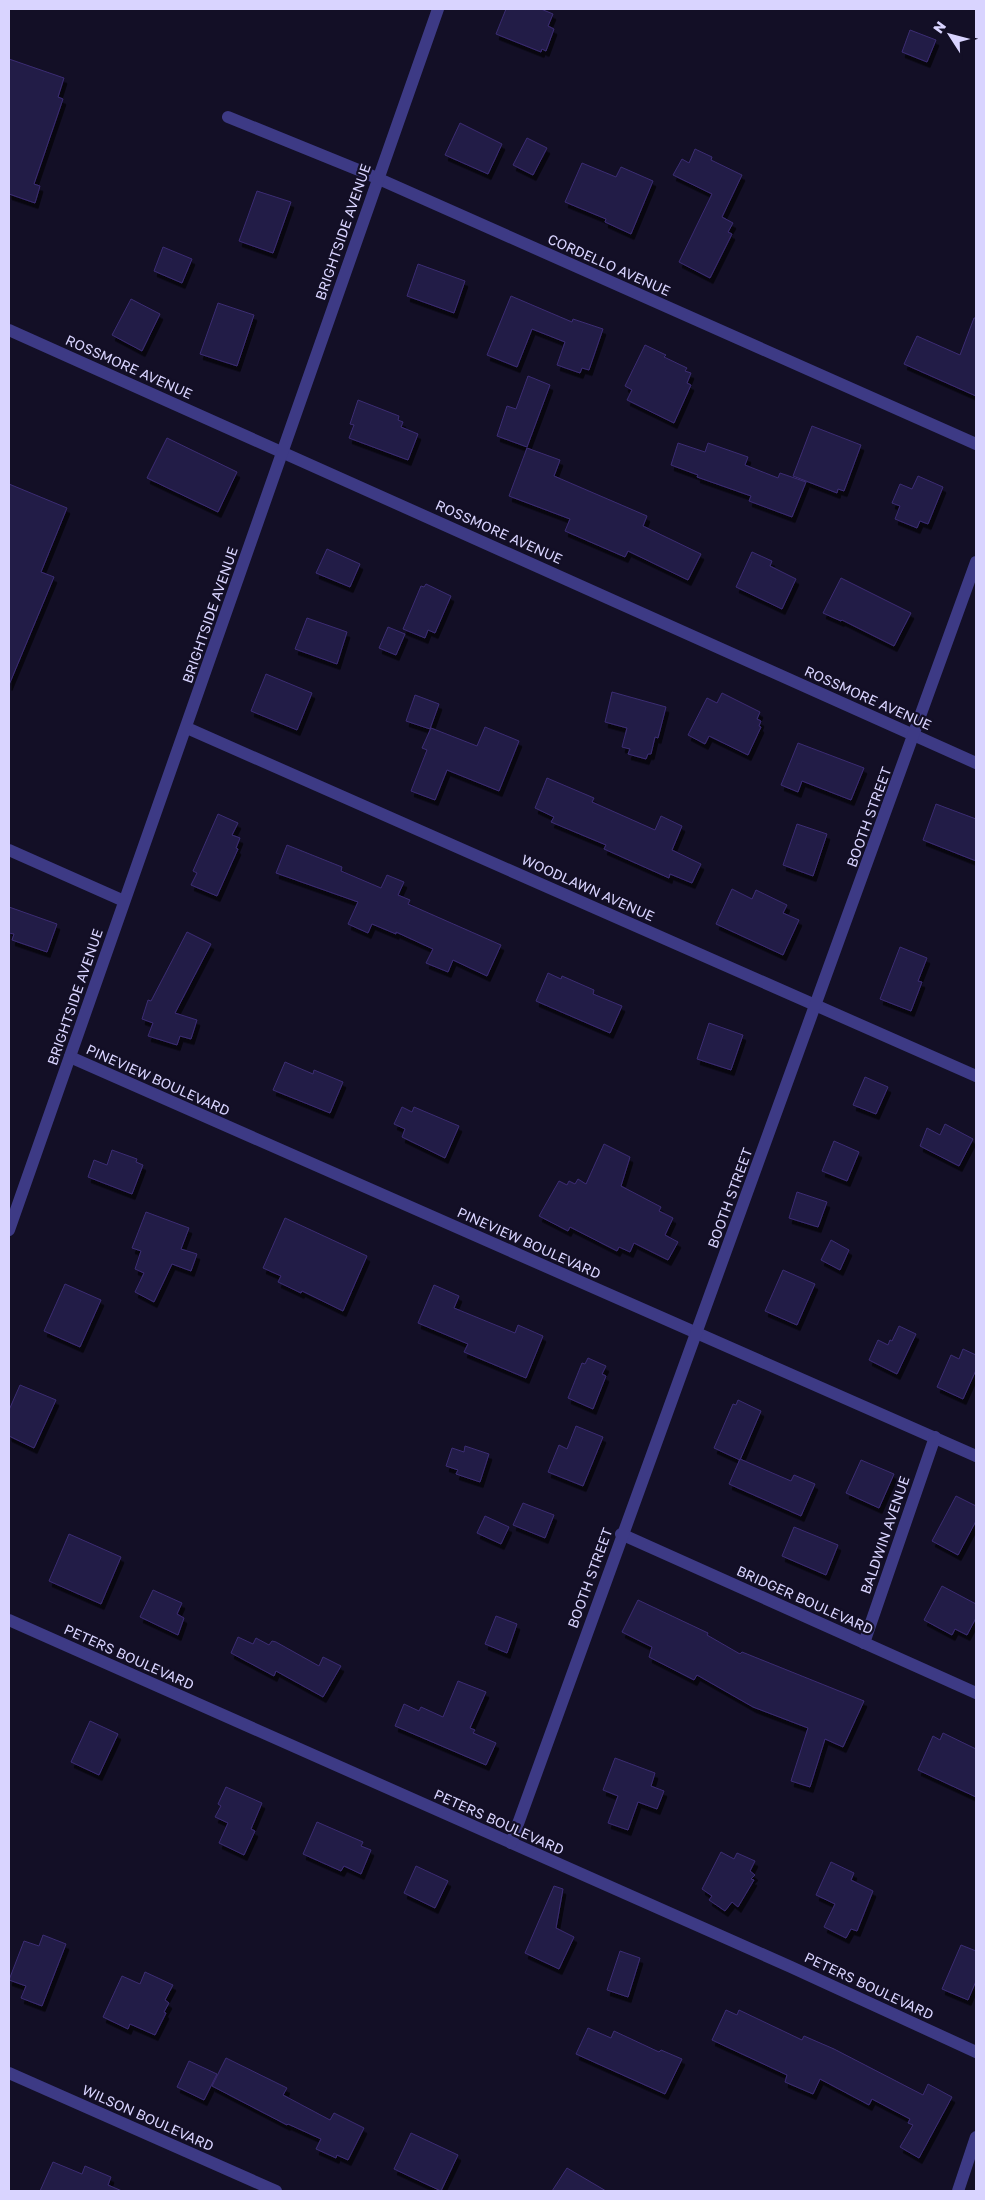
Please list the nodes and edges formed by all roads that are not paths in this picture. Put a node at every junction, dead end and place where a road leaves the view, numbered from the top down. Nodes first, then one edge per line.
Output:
1 (438, 9) edge
2 (228, 116) dead end
3 (378, 178) junction
4 (9, 330) edge
5 (976, 444) edge
6 (282, 452) junction
7 (976, 562) edge
8 (186, 728) junction
9 (914, 734) junction
10 (976, 763) edge
11 (9, 850) edge
12 (124, 901) junction
13 (816, 1005) junction
14 (70, 1057) junction
15 (976, 1076) edge
16 (9, 1230) edge
17 (696, 1333) junction
18 (934, 1438) junction
19 (976, 1456) edge
20 (621, 1534) junction
21 (9, 1620) edge
22 (864, 1643) junction
23 (976, 1693) edge
24 (511, 1843) junction
25 (976, 2052) edge
26 (9, 2072) edge
27 (976, 2137) edge
28 (276, 2191) edge
29 (958, 2191) edge

1 - 3 street, BRIGHTSIDE AVENUE
2 - 3 street, CORDELLO AVENUE
3 - 5 street, CORDELLO AVENUE
3 - 6 street, BRIGHTSIDE AVENUE
4 - 6 street, ROSSMORE AVENUE
6 - 8 street, BRIGHTSIDE AVENUE
6 - 9 street, ROSSMORE AVENUE
7 - 9 street, BOOTH STREET
8 - 12 street, BRIGHTSIDE AVENUE
8 - 13 street, WOODLAWN AVENUE
9 - 10 street, ROSSMORE AVENUE
9 - 13 street, BOOTH STREET
11 - 12 street
12 - 14 street, BRIGHTSIDE AVENUE
13 - 15 street, WOODLAWN AVENUE
13 - 17 street, BOOTH STREET
14 - 16 street, BRIGHTSIDE AVENUE
14 - 17 street, PINEVIEW BOULEVARD
17 - 18 street, PINEVIEW BOULEVARD
17 - 20 street, BOOTH STREET
18 - 19 street, PINEVIEW BOULEVARD
18 - 22 street, BALDWIN AVENUE
20 - 22 street, BRIDGER BOULEVARD
20 - 24 street, BOOTH STREET
21 - 24 street, PETERS BOULEVARD
22 - 23 street, BRIDGER BOULEVARD
24 - 25 street, PETERS BOULEVARD
26 - 28 street, WILSON BOULEVARD
27 - 29 street

